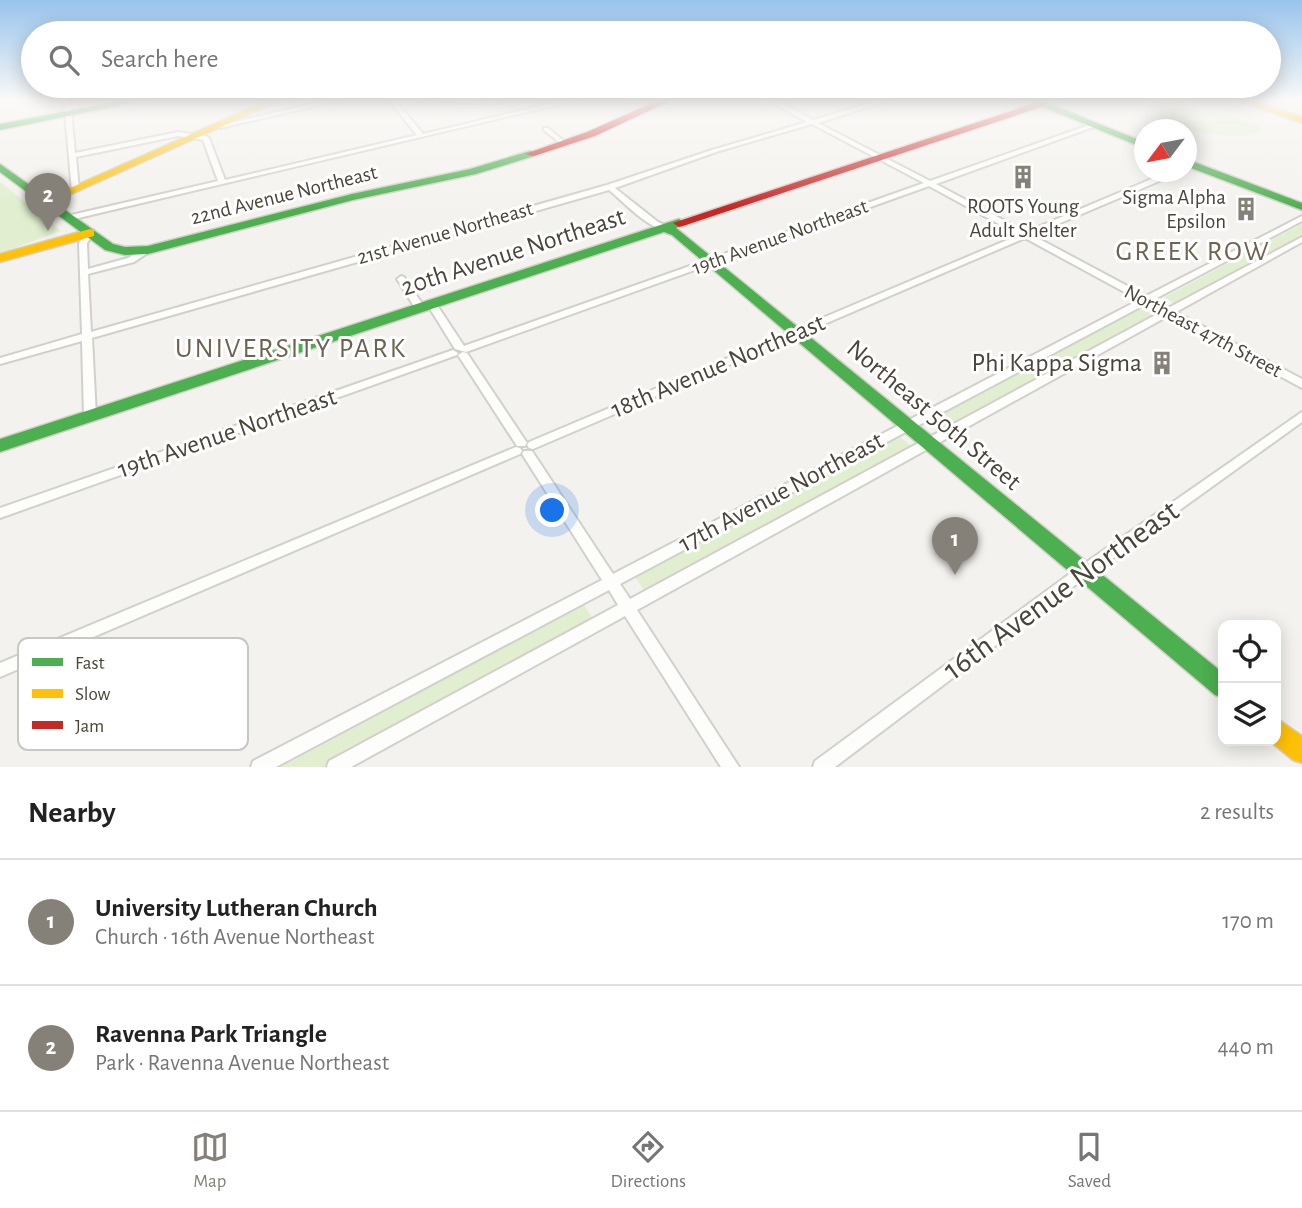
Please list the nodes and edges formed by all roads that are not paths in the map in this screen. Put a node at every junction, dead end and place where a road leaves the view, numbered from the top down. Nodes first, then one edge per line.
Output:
1 (70, 136) edge
2 (169, 136) edge
3 (197, 136) joint
4 (421, 136) edge
5 (553, 136) edge
6 (583, 136) edge
7 (765, 136) edge
8 (838, 136) edge
9 (940, 136) edge
10 (1063, 136) edge
11 (563, 144) junction
12 (72, 156) junction
13 (879, 157) junction
14 (0, 167) edge
15 (1197, 167) edge
16 (222, 182) junction
17 (1150, 182) edge
18 (930, 183) junction
19 (610, 187) junction
20 (75, 190) junction
21 (47, 201) junction
22 (1302, 208) edge
23 (1302, 218) edge
24 (80, 226) junction
25 (664, 228) junction
26 (1025, 235) junction
27 (1302, 239) edge
28 (148, 250) junction
29 (4, 257) edge
30 (711, 261) junction
31 (83, 273) junction
32 (401, 279) dead end
33 (1145, 300) junction
34 (426, 306) junction
35 (1169, 312) junction
36 (795, 332) junction
37 (86, 336) junction
38 (460, 351) junction
39 (0, 360) edge
40 (1302, 384) edge
41 (90, 416) junction
42 (1302, 416) edge
43 (907, 426) junction
44 (929, 444) junction
45 (0, 446) edge
46 (525, 448) junction
47 (0, 513) edge
48 (1084, 572) junction
49 (611, 582) junction
50 (629, 608) junction
51 (76, 638) edge
52 (18, 662) edge
53 (0, 670) edge
54 (1218, 683) edge
55 (1281, 734) edge
56 (1302, 751) edge
57 (259, 767) edge
58 (335, 767) edge
59 (731, 767) edge
60 (821, 767) edge

1 - 12 street
2 - 12 street
3 - 16 street
3 - 20 street
4 - 16 street
5 - 11 street
6 - 11 street, 22nd Avenue Northeast
7 - 19 street, 21st Avenue Northeast
8 - 13 street, Northeast 47th Street
9 - 13 street, 20th Avenue Northeast
10 - 18 street, 19th Avenue Northeast
11 - 28 street, 22nd Avenue Northeast
12 - 20 street
13 - 18 street, Northeast 47th Street
13 - 25 street, 20th Avenue Northeast
14 - 21 street, 22nd Avenue Northeast
15 - 22 street
16 - 24 street
17 - 26 street, 18th Avenue Northeast
18 - 26 street, Northeast 47th Street
18 - 30 street, 19th Avenue Northeast
19 - 25 street, Northeast 50th Street
19 - 37 street, 21st Avenue Northeast
20 - 21 street
21 - 24 street, 22nd Avenue Northeast
23 - 33 street, 17th Avenue Northeast
24 - 28 street, 22nd Avenue Northeast
24 - 29 street
24 - 31 street
25 - 30 street, Northeast 50th Street
25 - 34 street, 20th Avenue Northeast
26 - 33 street, Northeast 47th Street
26 - 36 street, 18th Avenue Northeast
27 - 35 street, 17th Avenue Northeast
28 - 31 street, 22nd Avenue Northeast
30 - 36 street, Northeast 50th Street
30 - 38 street, 19th Avenue Northeast
31 - 37 street
32 - 34 street
33 - 35 street, Northeast 47th Street
33 - 43 street, 17th Avenue Northeast
34 - 38 street
34 - 41 street, 20th Avenue Northeast
35 - 40 street, Northeast 47th Street
35 - 44 street, 17th Avenue Northeast
36 - 43 street, Northeast 50th Street
36 - 46 street, 18th Avenue Northeast
37 - 39 street, 21st Avenue Northeast
37 - 41 street
38 - 46 street
38 - 47 street, 19th Avenue Northeast
41 - 45 street, 20th Avenue Northeast
42 - 48 street, 16th Avenue Northeast
43 - 44 street, Northeast 50th Street
43 - 49 street, 17th Avenue Northeast
44 - 48 street, Northeast 50th Street
44 - 50 street, 17th Avenue Northeast
46 - 49 street
46 - 51 street, 18th Avenue Northeast
48 - 54 street, Northeast 50th Street
48 - 60 street, 16th Avenue Northeast
49 - 50 street
49 - 57 street, 17th Avenue Northeast
50 - 58 street, 17th Avenue Northeast
50 - 59 street
52 - 53 street, 18th Avenue Northeast
55 - 56 street

